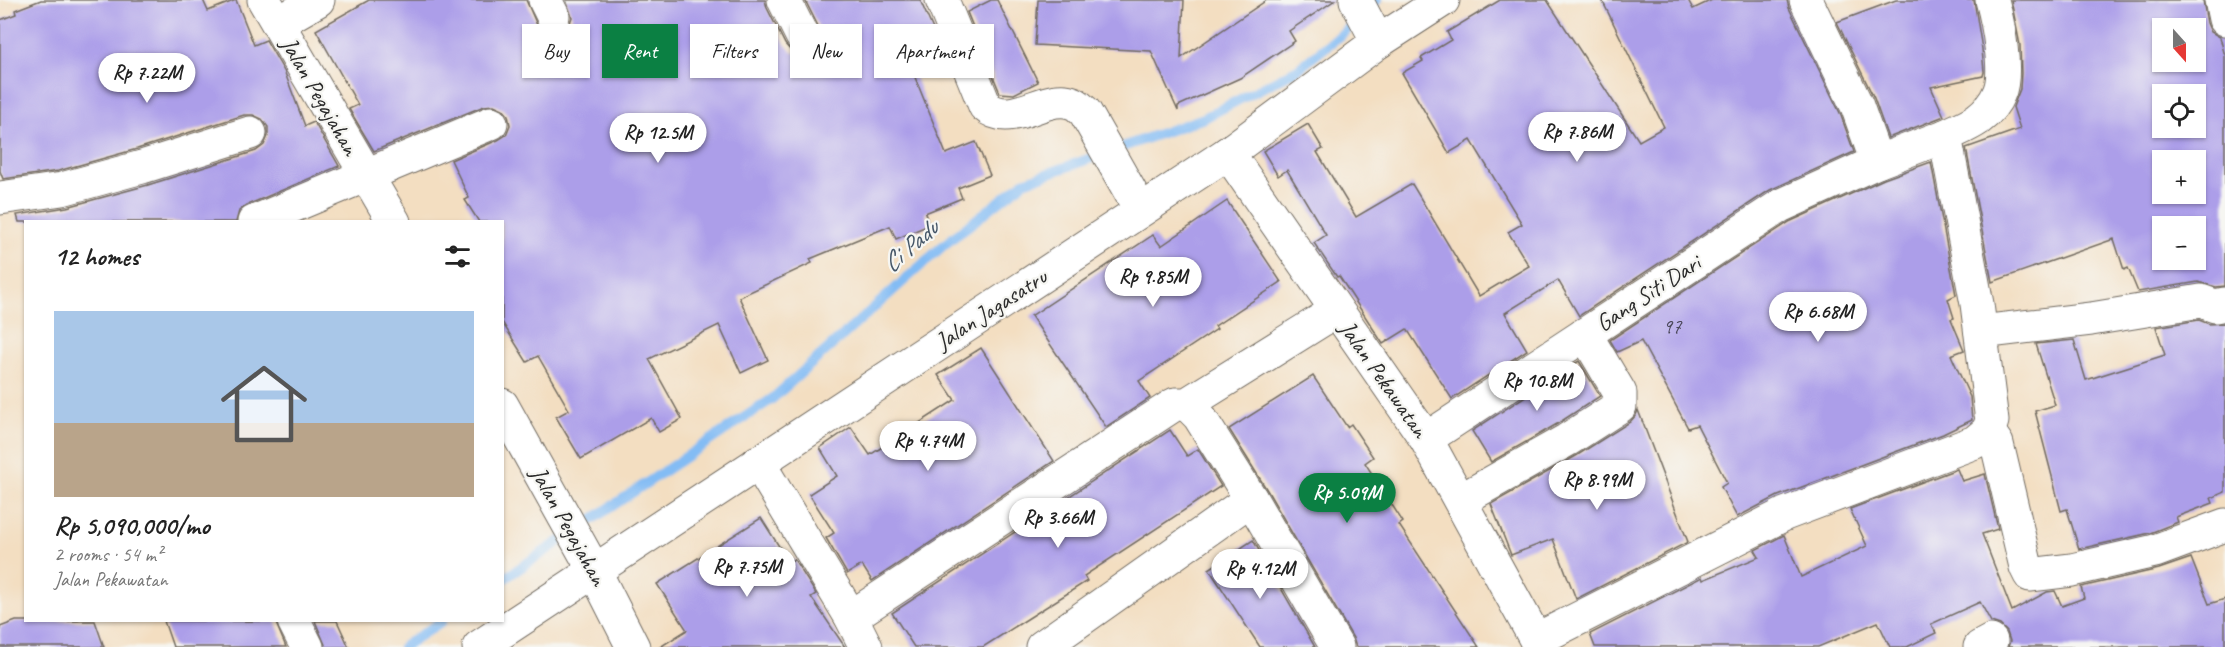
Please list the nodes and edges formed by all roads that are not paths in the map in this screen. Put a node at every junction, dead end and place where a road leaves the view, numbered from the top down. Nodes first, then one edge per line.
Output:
1 (318, 0) edge
2 (784, 0) edge
3 (942, 0) edge
4 (1443, 0) edge
5 (1806, 0) edge
6 (1992, 0) edge
7 (2221, 0) edge
8 (271, 12) edge
9 (2225, 19) edge
10 (1367, 22) edge
11 (796, 24) edge
12 (491, 123) dead end
13 (250, 133) dead end
14 (1945, 136) junction
15 (1228, 153) junction
16 (1877, 162) junction
17 (366, 174) junction
18 (0, 198) edge
19 (1134, 198) junction
20 (259, 220) edge
21 (393, 220) edge
22 (2225, 304) edge
23 (1336, 311) junction
24 (1981, 332) junction
25 (1585, 334) junction
26 (1187, 404) junction
27 (504, 409) edge
28 (1988, 431) junction
29 (1426, 439) junction
30 (758, 462) junction
31 (1251, 499) junction
32 (1461, 500) junction
33 (2225, 525) edge
34 (587, 559) junction
35 (851, 617) junction
36 (294, 622) edge
37 (1538, 644) edge
38 (307, 647) edge
39 (479, 647) edge
40 (633, 647) edge
41 (866, 647) edge
42 (1042, 647) edge
43 (1337, 647) edge

1 - 8 street
2 - 11 street
3 - 19 street
4 - 10 street, Jalan Jagasatru
5 - 16 street
6 - 14 street, Gang Siti Dari
7 - 9 street
8 - 17 street, Jalan Pegajahan
10 - 15 street, Jalan Jagasatru
12 - 17 street
13 - 18 street
14 - 16 street, Gang Siti Dari
14 - 24 street
15 - 19 street, Jalan Jagasatru
15 - 23 street, Jalan Pekawatan
16 - 25 street, Gang Siti Dari
17 - 20 street
17 - 21 street, Jalan Pegajahan
19 - 30 street, Jalan Jagasatru
22 - 24 street
23 - 26 street
23 - 29 street, Jalan Pekawatan
24 - 28 street
25 - 29 street, Gang Siti Dari
25 - 32 street
26 - 31 street
26 - 35 street
27 - 34 street, Jalan Pegajahan
28 - 33 street
28 - 37 street
29 - 32 street, Jalan Pekawatan
30 - 34 street, Jalan Jagasatru
30 - 35 street
31 - 42 street
31 - 43 street
32 - 37 street, Jalan Pekawatan
34 - 39 street, Jalan Jagasatru
34 - 40 street, Jalan Pegajahan
35 - 41 street
36 - 38 street

